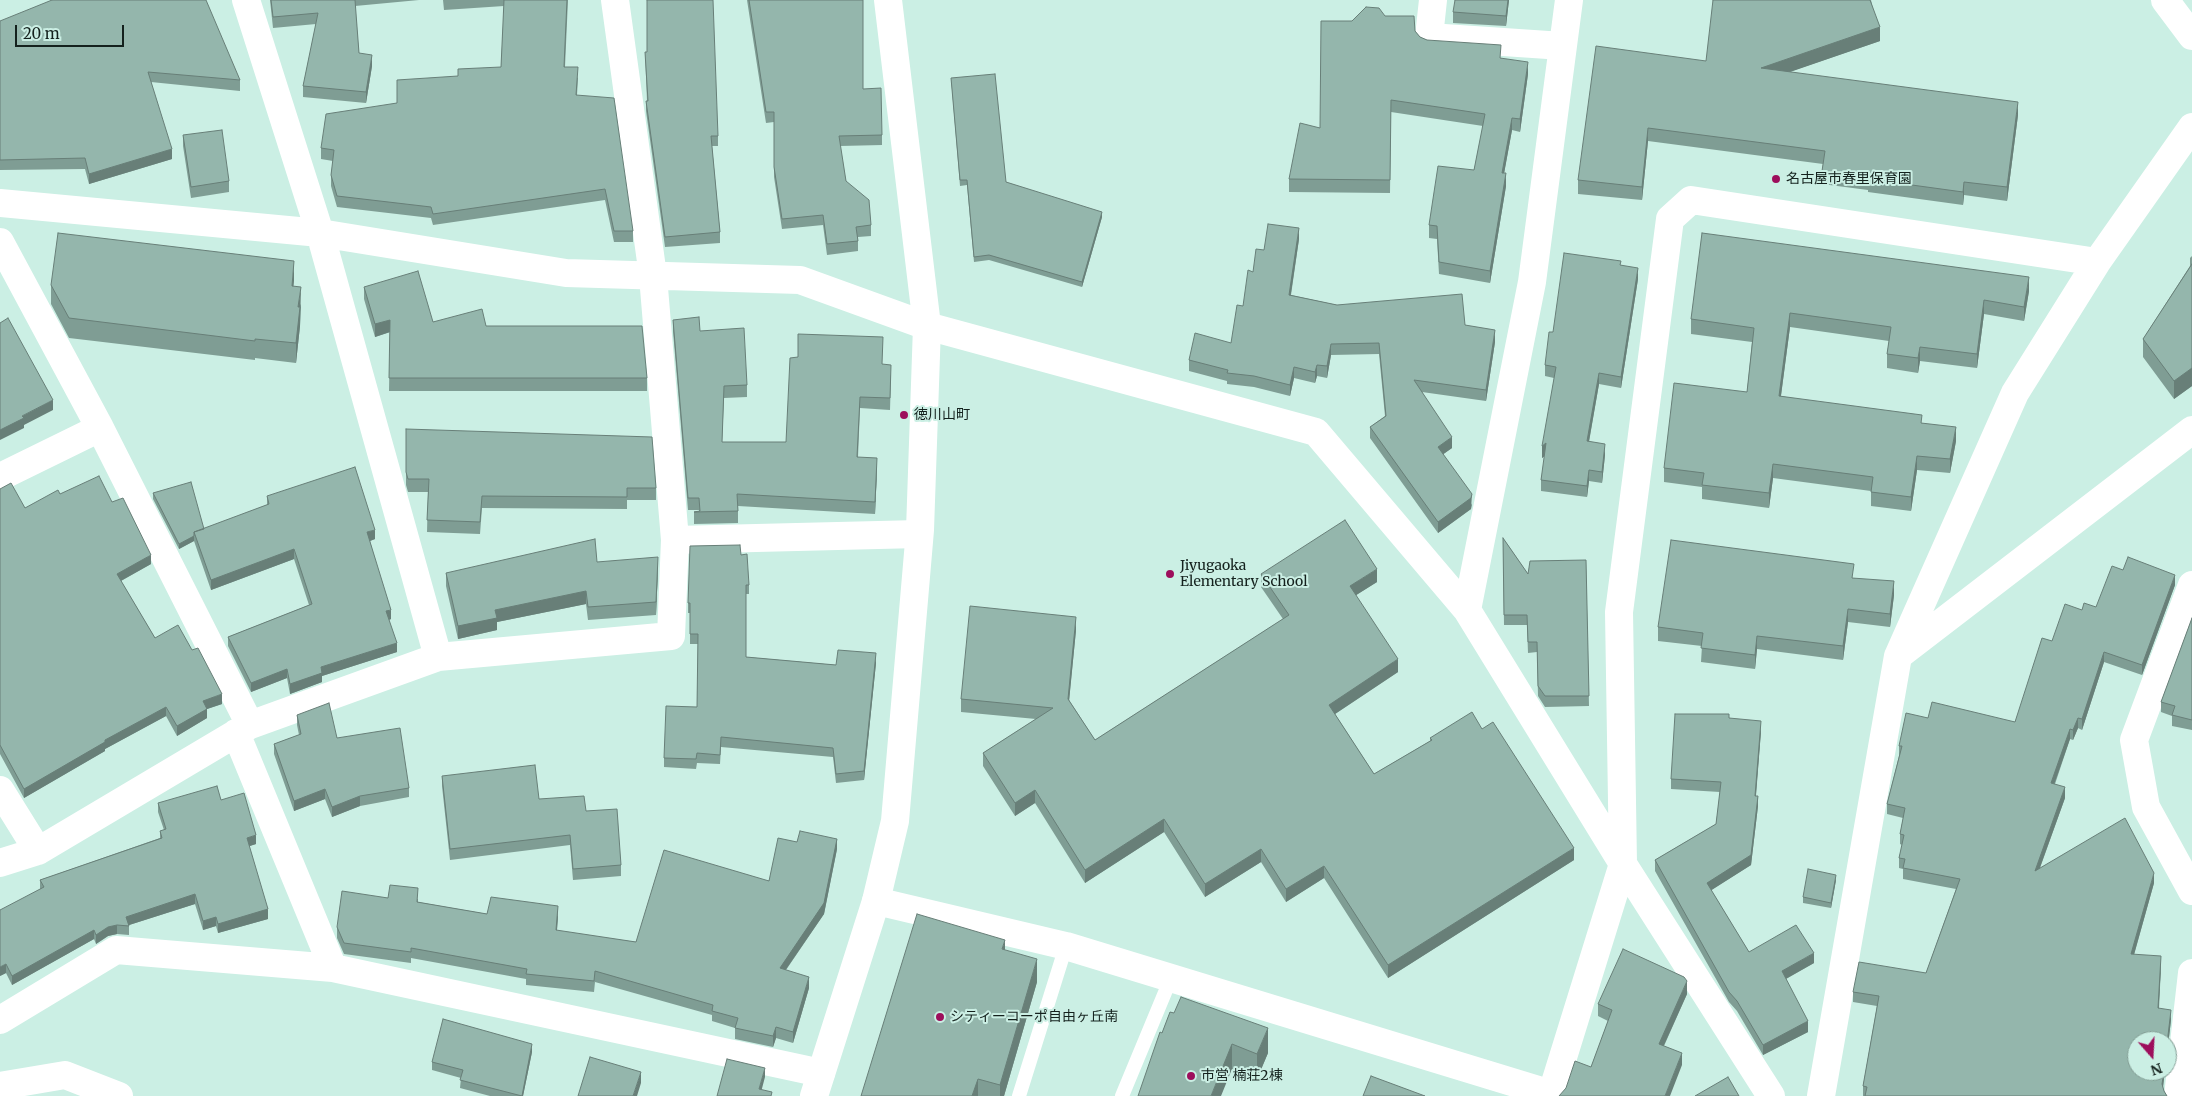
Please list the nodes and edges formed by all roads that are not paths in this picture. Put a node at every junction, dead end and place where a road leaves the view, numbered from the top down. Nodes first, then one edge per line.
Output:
1 (246, 0) edge
2 (615, 0) edge
3 (888, 0) edge
4 (1433, 0) edge
5 (1569, 0) edge
6 (2165, 0) edge
7 (2192, 36) edge
8 (1563, 46) junction
9 (2192, 127) edge
10 (0, 203) edge
11 (320, 233) junction
12 (0, 242) edge
13 (2097, 262) junction
14 (653, 276) junction
15 (928, 326) junction
16 (100, 428) junction
17 (2192, 430) edge
18 (0, 476) edge
19 (919, 534) junction
20 (675, 540) junction
21 (2192, 585) edge
22 (1467, 610) junction
23 (1898, 656) junction
24 (438, 657) junction
25 (243, 729) junction
26 (0, 790) edge
27 (38, 851) junction
28 (0, 863) edge
29 (1623, 864) junction
30 (2192, 891) edge
31 (876, 901) junction
32 (1066, 946) junction
33 (333, 968) junction
34 (2192, 973) edge
35 (1171, 978) junction
36 (0, 1020) edge
37 (817, 1085) edge
38 (0, 1086) edge
39 (1551, 1095) edge
40 (119, 1096) edge
41 (1019, 1096) edge
42 (1122, 1096) edge
43 (1772, 1096) edge
44 (1821, 1096) edge
45 (2178, 1096) edge

1 - 11 street
2 - 14 street
3 - 15 street
4 - 8 street
5 - 8 street
6 - 7 street
8 - 22 street
9 - 13 street
10 - 11 street
11 - 14 street
11 - 24 street
12 - 16 street
13 - 23 street
13 - 29 street
14 - 15 street
14 - 20 street
15 - 19 street
15 - 22 street
16 - 18 street
16 - 25 street
17 - 23 street
19 - 20 street
19 - 31 street
20 - 24 street
21 - 30 street
22 - 29 street
23 - 44 street
24 - 25 street
25 - 27 street
25 - 33 street
26 - 27 street
27 - 28 street
29 - 39 street
29 - 43 street
31 - 32 street
31 - 37 street
32 - 35 street
32 - 41 lane
33 - 36 street
33 - 37 street
34 - 45 street
35 - 39 street
35 - 42 lane
38 - 40 street

